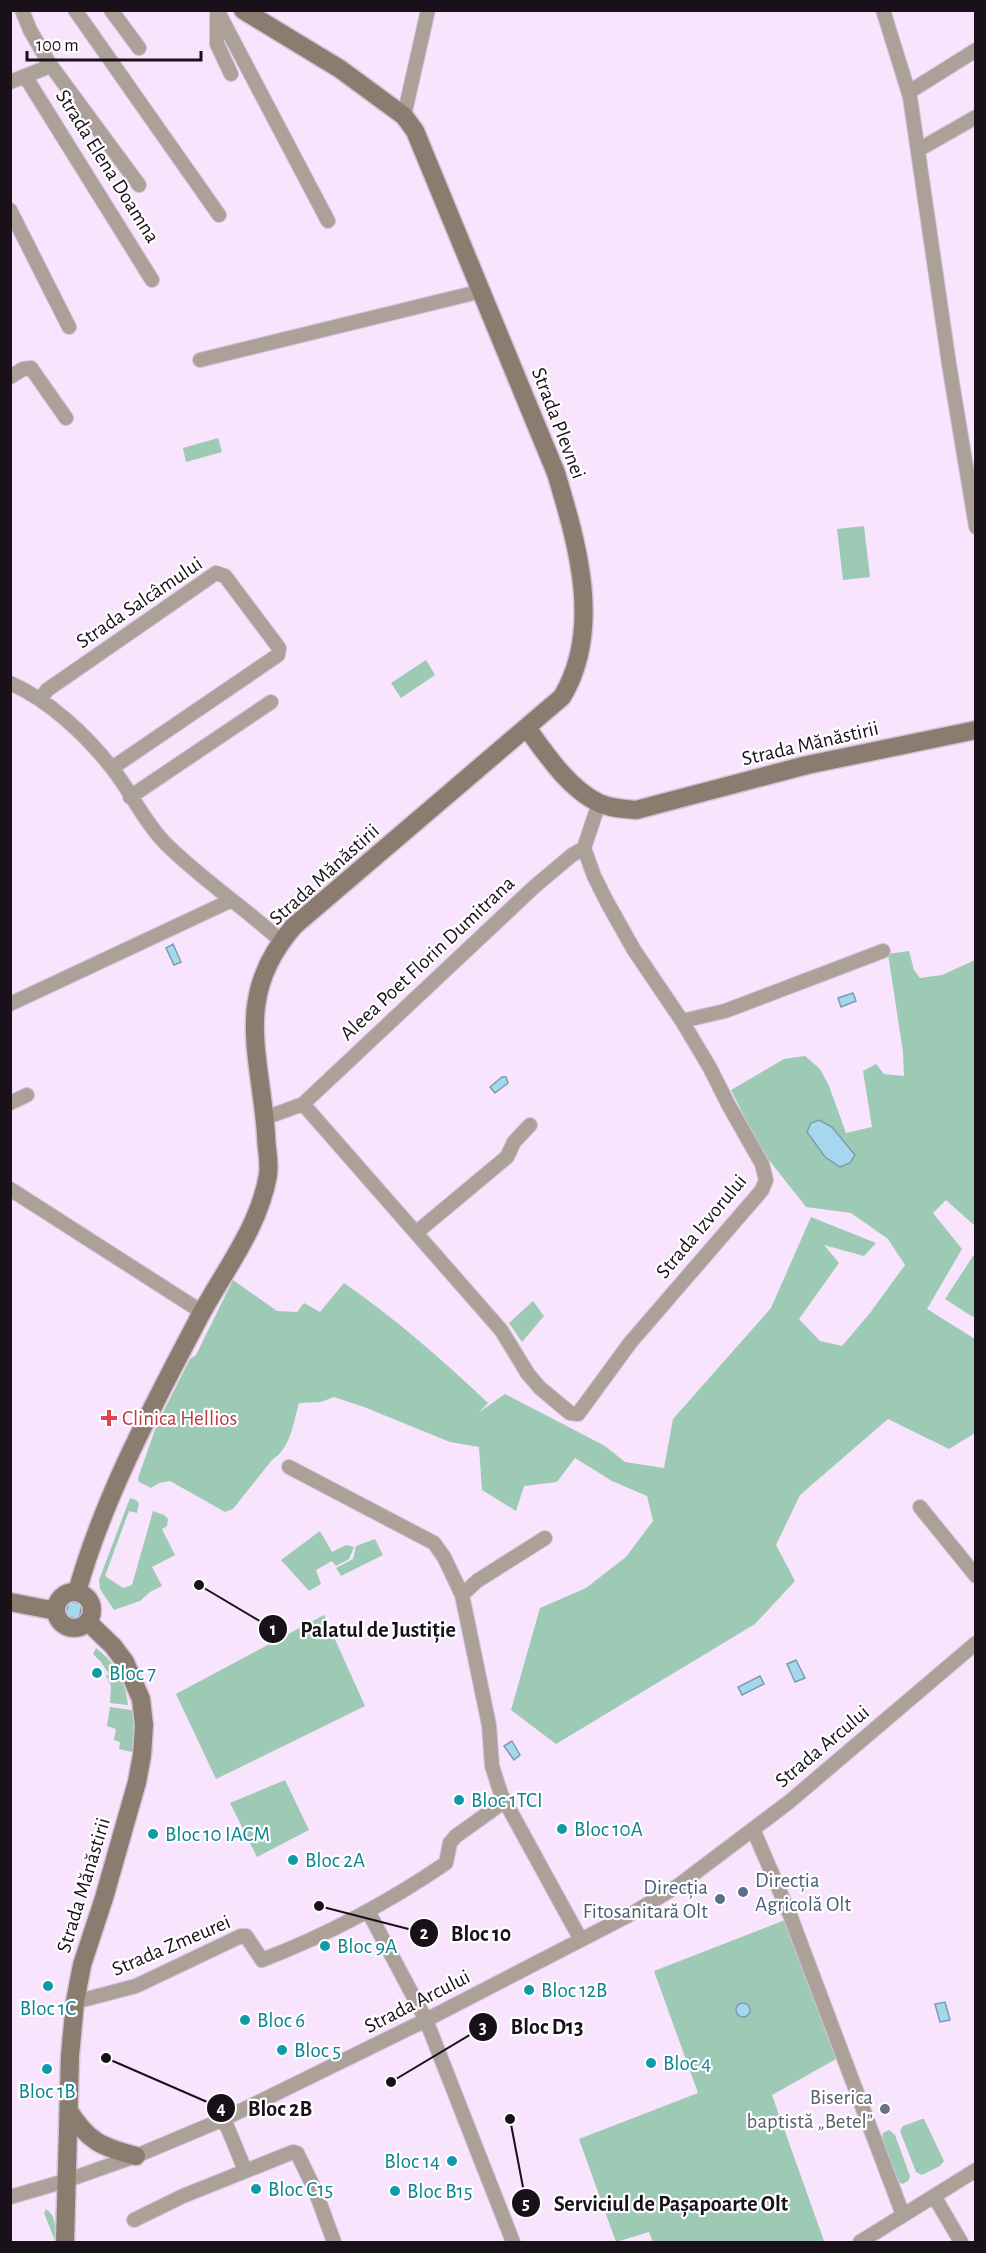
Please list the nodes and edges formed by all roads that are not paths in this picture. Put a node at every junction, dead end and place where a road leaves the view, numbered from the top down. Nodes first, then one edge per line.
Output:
1 (22, 10) edge
2 (75, 10) edge
3 (111, 10) edge
4 (243, 10) edge
5 (428, 10) edge
6 (883, 10) edge
7 (217, 11) edge
8 (10, 15) edge
9 (139, 48) dead end
10 (975, 50) edge
11 (50, 63) junction
12 (231, 74) dead end
13 (25, 76) junction
14 (10, 81) edge
15 (909, 92) junction
16 (975, 117) edge
17 (410, 123) junction
18 (918, 150) junction
19 (139, 185) dead end
20 (10, 210) edge
21 (219, 214) dead end
22 (328, 221) dead end
23 (152, 280) dead end
24 (482, 291) junction
25 (69, 327) dead end
26 (200, 360) dead end
27 (10, 377) edge
28 (66, 418) dead end
29 (975, 528) edge
30 (10, 683) edge
31 (41, 699) junction
32 (271, 702) dead end
33 (527, 728) junction
34 (975, 730) edge
35 (112, 768) junction
36 (130, 797) junction
37 (599, 803) junction
38 (584, 848) junction
39 (232, 900) junction
40 (281, 942) junction
41 (883, 951) dead end
42 (10, 1004) edge
43 (682, 1021) junction
44 (27, 1095) dead end
45 (10, 1103) edge
46 (303, 1104) junction
47 (265, 1118) junction
48 (530, 1125) dead end
49 (10, 1189) edge
50 (417, 1232) junction
51 (202, 1312) junction
52 (289, 1467) dead end
53 (920, 1507) dead end
54 (545, 1538) dead end
55 (975, 1576) edge
56 (77, 1592) junction
57 (462, 1595) junction
58 (10, 1602) edge
59 (56, 1611) junction
60 (87, 1622) junction
61 (975, 1643) edge
62 (505, 1801) junction
63 (753, 1829) junction
64 (368, 1911) junction
65 (581, 1940) junction
66 (75, 2002) junction
67 (426, 2020) junction
68 (69, 2111) junction
69 (224, 2119) junction
70 (136, 2156) junction
71 (245, 2170) junction
72 (975, 2170) edge
73 (65, 2181) junction
74 (934, 2196) junction
75 (10, 2197) edge
76 (903, 2215) junction
77 (134, 2220) dead end
78 (65, 2242) edge
79 (334, 2242) edge
80 (513, 2242) edge
81 (860, 2242) edge
82 (961, 2242) edge

1 - 8 street
1 - 11 street, Strada Elena Doamna
2 - 21 street
3 - 9 street
4 - 17 street
5 - 17 street
6 - 15 street
7 - 12 street
7 - 22 street
10 - 15 street
11 - 13 street, Strada Elena Doamna
11 - 19 street, Strada Elena Doamna
13 - 14 street, Strada Elena Doamna
13 - 23 street, Strada Elena Doamna
15 - 18 street
16 - 18 street
17 - 24 street, Strada Plevnei
18 - 29 street
20 - 25 street
24 - 26 street
24 - 33 street, Strada Plevnei
27 - 28 street
30 - 31 street
31 - 35 street
31 - 35 street, Strada Salcâmului
32 - 36 street
33 - 37 street, Strada Mănăstirii
33 - 40 street, Strada Mănăstirii
34 - 37 street, Strada Mănăstirii
35 - 36 street
36 - 39 street
37 - 38 street
38 - 43 street, Strada Izvorului
38 - 46 street, Aleea Poet Florin Dumitrana
39 - 40 street
39 - 42 street
40 - 47 street, Strada Mănăstirii
41 - 43 street
43 - 50 street, Strada Izvorului
44 - 45 street
46 - 47 street
46 - 50 street, Strada Izvorului
47 - 51 street, Strada Mănăstirii
48 - 50 street
49 - 51 street
51 - 56 street, Strada Mănăstirii
52 - 57 street
53 - 55 street
54 - 57 street
56 - 59 street
56 - 60 street
57 - 62 street
58 - 59 street
59 - 60 street
60 - 66 street, Strada Mănăstirii
61 - 63 street, Strada Arcului
62 - 64 street, Strada Zmeurei
62 - 65 street
63 - 65 street, Strada Arcului
63 - 76 street
64 - 66 street, Strada Zmeurei
64 - 67 street
65 - 67 street, Strada Arcului
66 - 68 street, Strada Mănăstirii
67 - 69 street, Strada Arcului
67 - 80 street
68 - 70 street
68 - 73 street, Strada Mănăstirii
69 - 70 street, Strada Arcului
69 - 71 street
70 - 73 street, Strada Arcului
71 - 77 street
71 - 79 street
72 - 74 street
73 - 75 street, Strada Arcului
73 - 78 street, Strada Mănăstirii
74 - 76 street
74 - 82 street
76 - 81 street

